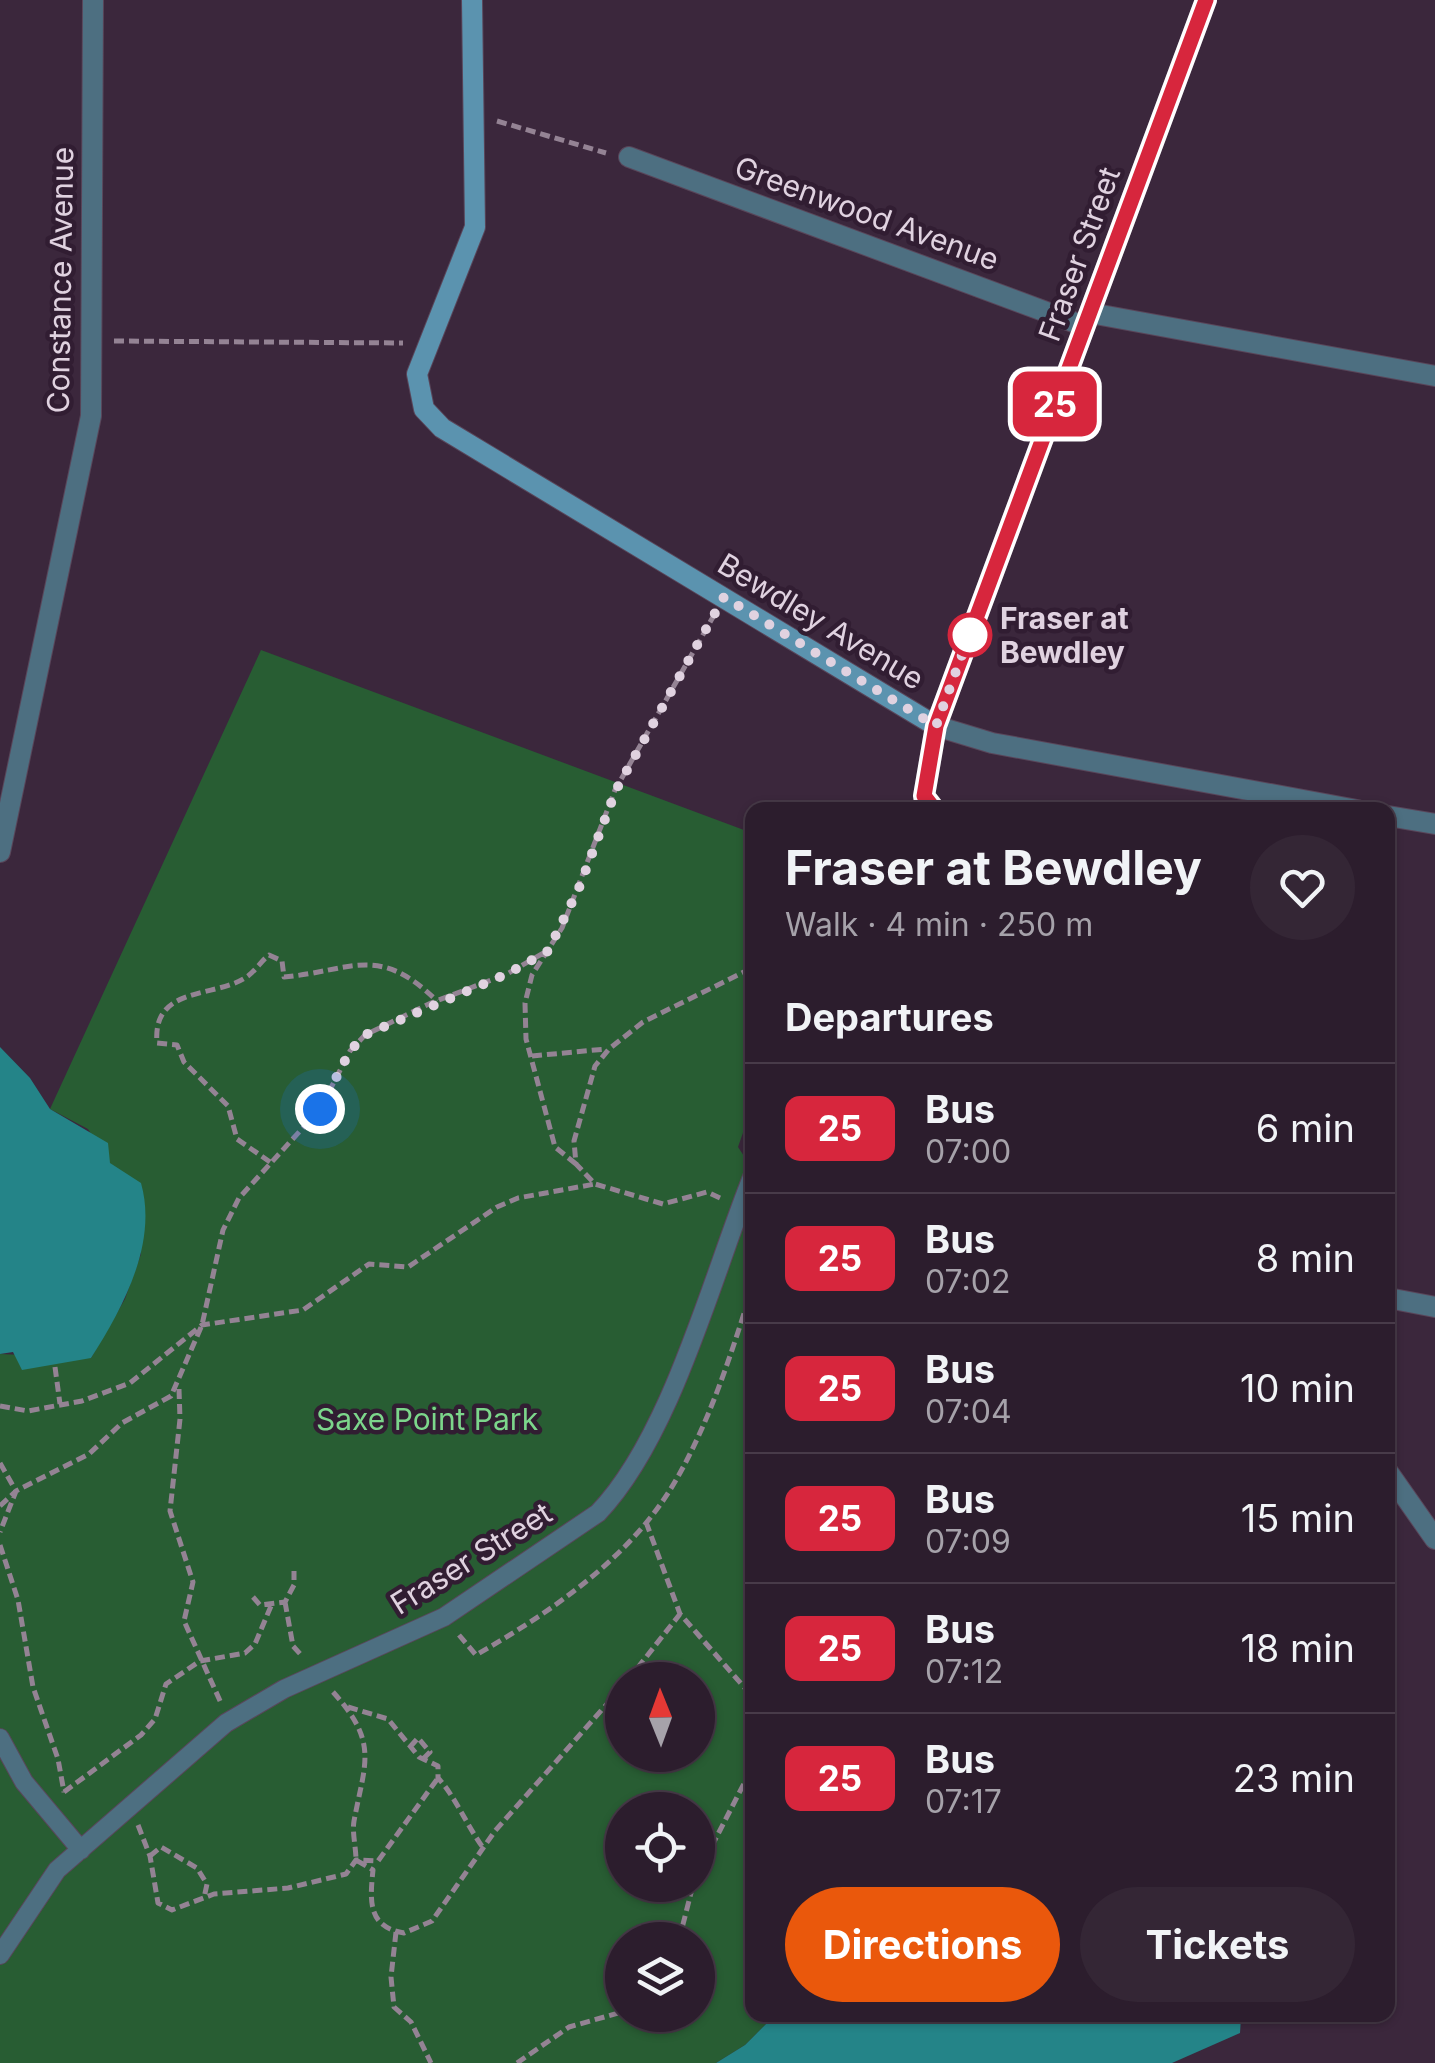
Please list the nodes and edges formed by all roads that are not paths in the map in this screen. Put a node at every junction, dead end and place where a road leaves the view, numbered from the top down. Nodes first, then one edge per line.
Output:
1 (93, 0) edge
2 (472, 0) edge
3 (1206, 0) edge
4 (629, 156) road end
5 (1087, 319) junction
6 (1435, 376) edge
7 (936, 726) junction
8 (923, 802) edge
9 (1312, 802) edge
10 (1395, 817) edge
11 (1435, 824) edge
12 (0, 852) edge
13 (745, 1196) edge
14 (1395, 1299) edge
15 (1435, 1307) edge
16 (1395, 1482) edge
17 (1435, 1539) edge
18 (0, 1738) edge
19 (81, 1850) junction
20 (0, 1955) edge

1 - 12 street, Constance Avenue
2 - 7 street, Bewdley Avenue
3 - 5 street, Fraser Street
4 - 5 street, Greenwood Avenue
5 - 6 street, Greenwood Avenue
5 - 7 street, Fraser Street
7 - 8 street, Fraser Street
7 - 9 street, Bewdley Avenue
10 - 11 street
13 - 19 lane, Fraser Street
14 - 15 street
16 - 17 street
18 - 19 lane
19 - 20 lane, Fraser Street

